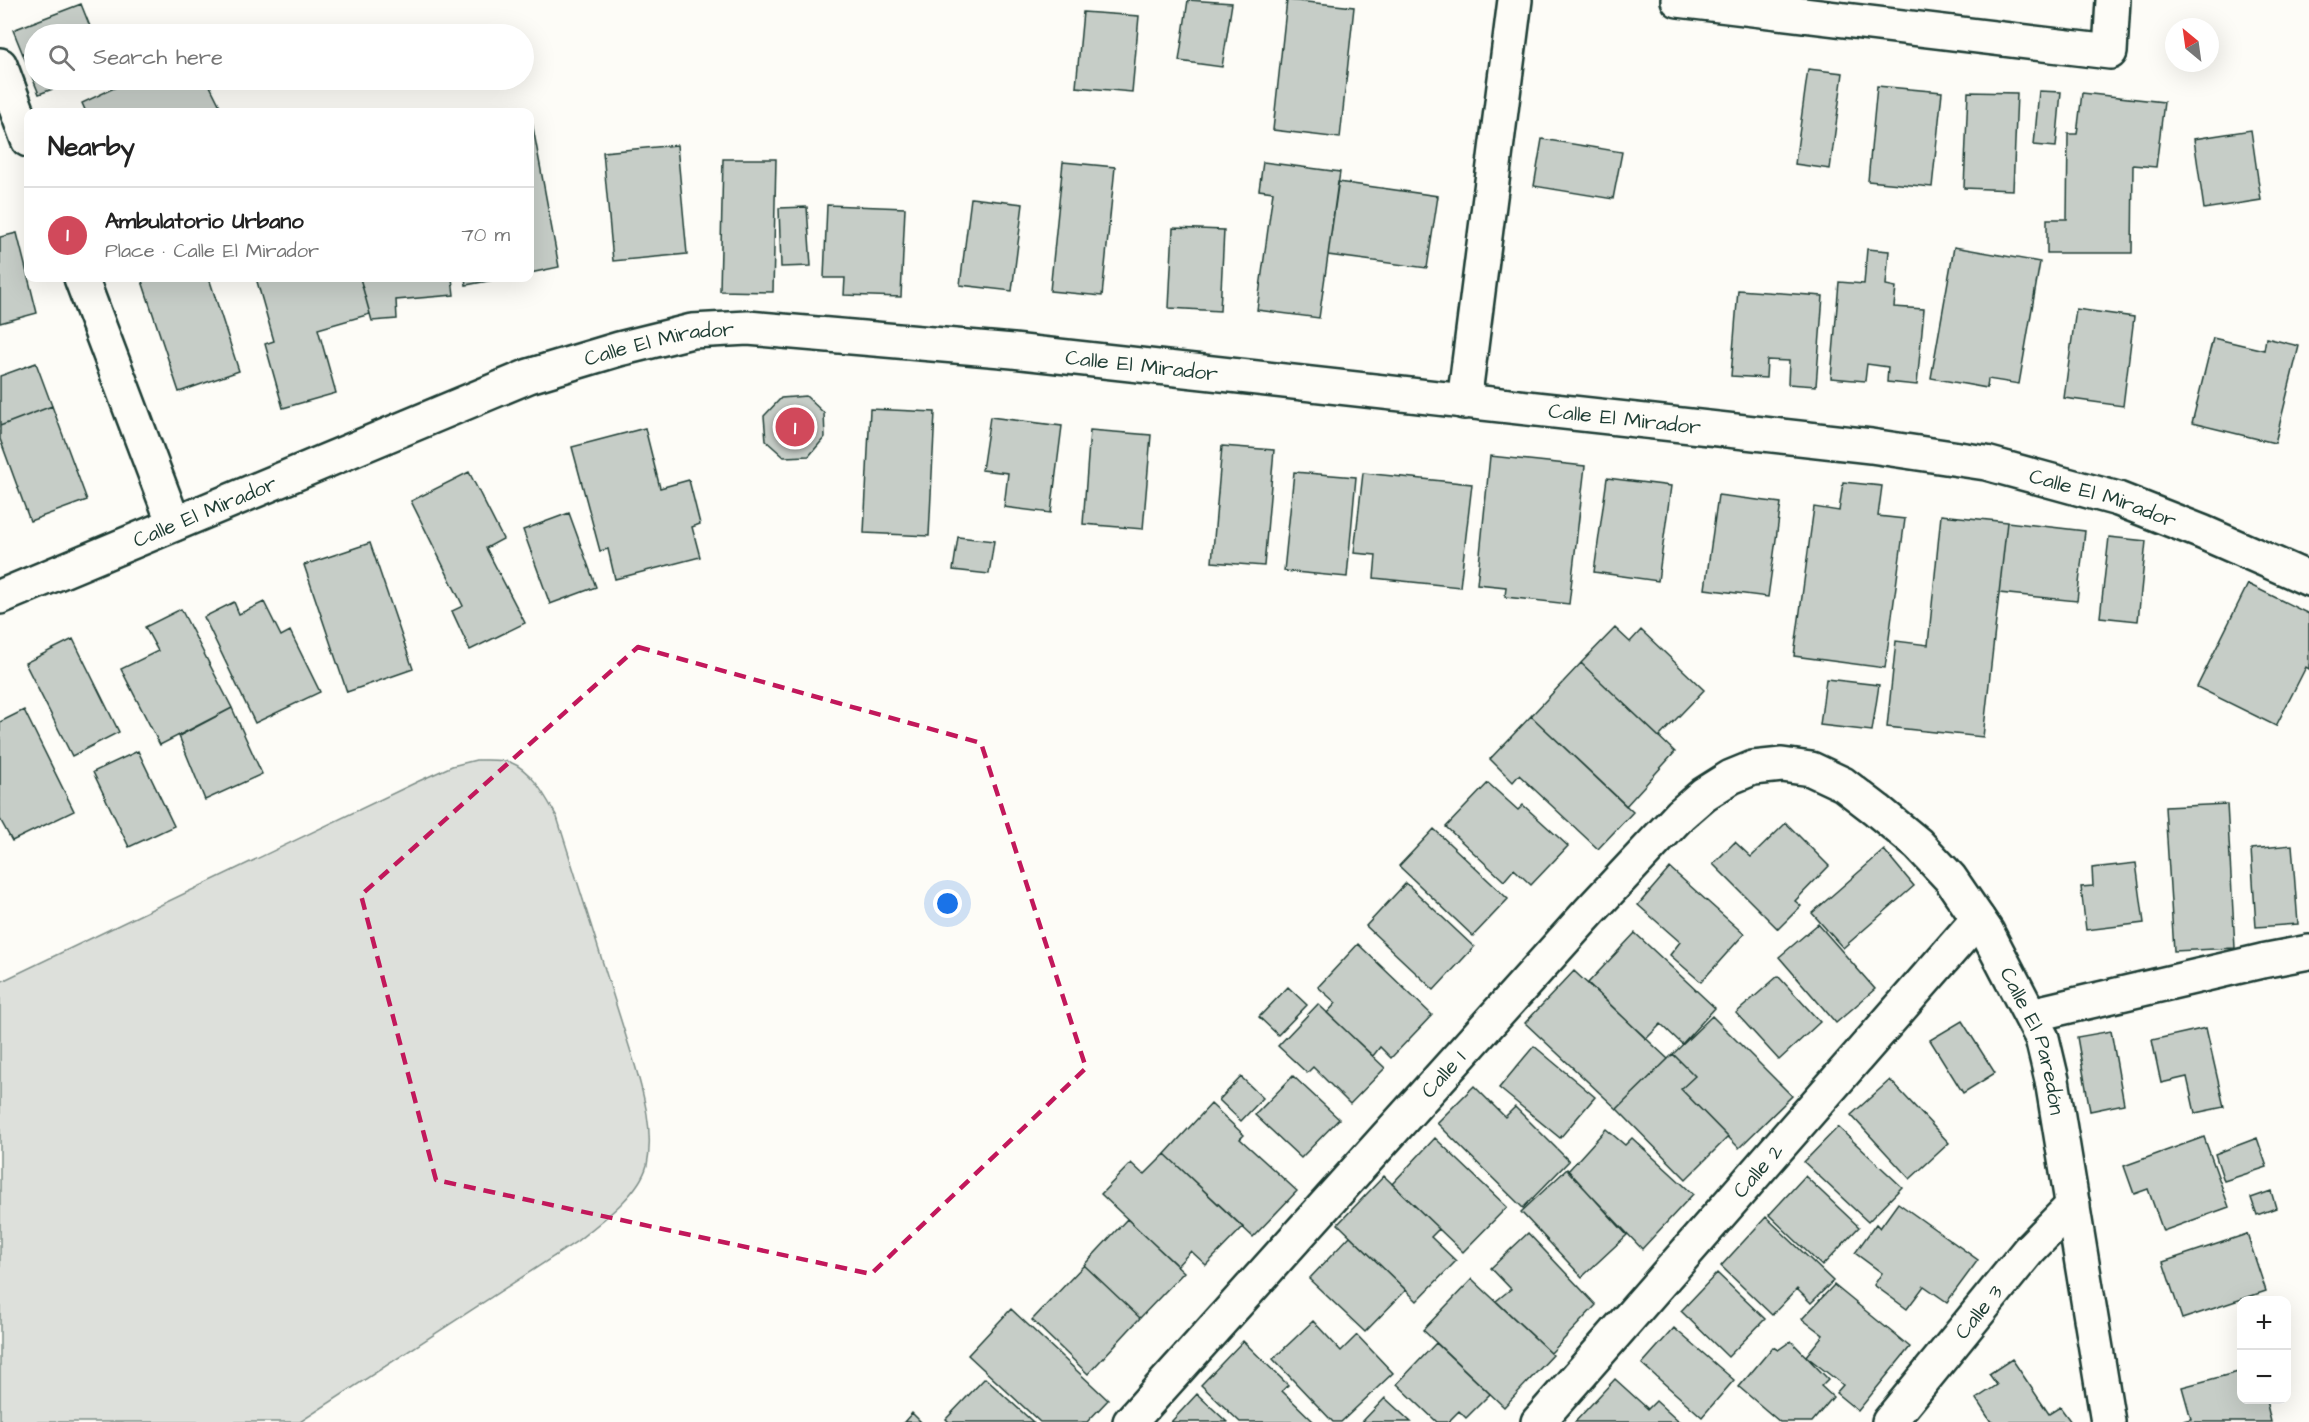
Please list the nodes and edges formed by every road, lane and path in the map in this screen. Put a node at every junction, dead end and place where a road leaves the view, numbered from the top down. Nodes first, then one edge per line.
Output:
1 (1515, 0) edge
2 (1678, 0) edge
3 (2113, 0) edge
4 (0, 65) edge
5 (24, 129) edge
6 (83, 282) edge
7 (1464, 402) junction
8 (174, 524) junction
9 (2309, 579) edge
10 (0, 597) edge
11 (1782, 765) joint
12 (1978, 919) junction
13 (2309, 952) edge
14 (2031, 1015) junction
15 (2073, 1205) junction
16 (1130, 1422) edge
17 (1538, 1422) edge
18 (1889, 1422) edge
19 (2108, 1422) edge

1 - 7 street
2 - 3 street
4 - 5 street
6 - 8 street
7 - 8 street, Calle El Mirador
7 - 9 street, Calle El Mirador
8 - 10 street, Calle El Mirador
11 - 12 street, Calle El Paredón
11 - 16 street, Calle 1
12 - 14 street, Calle El Paredón
12 - 17 street, Calle 2
13 - 14 street
14 - 15 street, Calle El Paredón
15 - 18 street, Calle 3
15 - 19 street, Calle El Paredón

